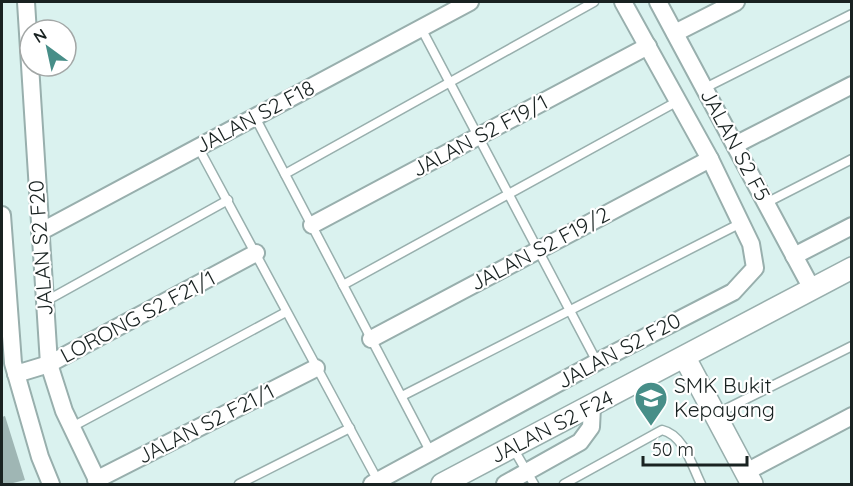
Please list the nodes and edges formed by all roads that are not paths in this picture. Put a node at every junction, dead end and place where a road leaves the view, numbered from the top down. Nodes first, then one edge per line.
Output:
1 (26, 2) edge
2 (470, 2) edge
3 (594, 2) edge
4 (623, 2) edge
5 (658, 2) edge
6 (736, 2) edge
7 (852, 15) edge
8 (421, 28) junction
9 (675, 33) junction
10 (648, 46) junction
11 (450, 82) junction
12 (852, 85) edge
13 (705, 88) junction
14 (678, 101) junction
15 (255, 117) junction
16 (478, 137) junction
17 (735, 145) junction
18 (198, 147) junction
19 (710, 159) junction
20 (852, 159) edge
21 (285, 174) junction
22 (509, 194) junction
23 (228, 200) junction
24 (766, 203) junction
25 (2, 215) edge
26 (741, 223) junction
27 (312, 225) junction
28 (852, 226) edge
29 (40, 232) junction
30 (538, 250) junction
31 (256, 253) junction
32 (794, 256) junction
33 (852, 268) edge
34 (343, 285) junction
35 (812, 289) junction
36 (46, 301) junction
37 (570, 310) junction
38 (286, 312) junction
39 (371, 339) junction
40 (852, 346) edge
41 (685, 358) junction
42 (597, 362) junction
43 (49, 364) junction
44 (10, 368) edge
45 (316, 368) junction
46 (402, 396) junction
47 (592, 407) junction
48 (716, 414) junction
49 (852, 416) edge
50 (72, 427) junction
51 (350, 428) junction
52 (513, 447) junction
53 (430, 451) junction
54 (531, 478) edge
55 (749, 478) edge
56 (97, 482) edge
57 (46, 483) edge
58 (377, 483) edge
59 (239, 484) edge
60 (442, 484) edge
61 (505, 484) edge
62 (564, 484) edge
63 (701, 484) edge

1 - 29 street, JALAN S2 F20
2 - 8 street, JALAN S2 F18
3 - 11 lane
4 - 10 street, JALAN S2 F20
5 - 9 street, JALAN S2 F5
6 - 9 street
7 - 13 lane
8 - 11 lane
8 - 15 street, JALAN S2 F18
9 - 13 street, JALAN S2 F5
10 - 14 street, JALAN S2 F20
10 - 16 street, JALAN S2 F19/1
11 - 16 lane
11 - 21 lane
12 - 17 street
13 - 17 street, JALAN S2 F5
14 - 19 street, JALAN S2 F20
14 - 22 lane
15 - 18 street, JALAN S2 F18
15 - 21 lane
16 - 22 lane
16 - 27 street, JALAN S2 F19/1
17 - 24 street, JALAN S2 F5
18 - 23 lane
18 - 29 street, JALAN S2 F18
19 - 26 street, JALAN S2 F20
19 - 30 street, JALAN S2 F19/2
20 - 24 lane
21 - 27 lane
22 - 30 lane
22 - 34 lane
23 - 31 lane
23 - 36 lane
24 - 32 street, JALAN S2 F5
25 - 44 street
26 - 37 lane
26 - 42 street, JALAN S2 F20
27 - 34 lane
28 - 32 street
29 - 36 street, JALAN S2 F20
30 - 37 lane
30 - 39 street, JALAN S2 F19/2
31 - 38 lane
31 - 43 street, LORONG S2 F21/1
32 - 35 street, JALAN S2 F5
33 - 35 street, JALAN S2 F24
34 - 39 lane
35 - 41 street, JALAN S2 F24
36 - 43 street, JALAN S2 F20
37 - 42 lane
37 - 46 lane
38 - 45 lane
38 - 50 lane
39 - 46 lane
40 - 48 lane
41 - 47 street, JALAN S2 F24
41 - 48 street
42 - 53 street, JALAN S2 F20
43 - 44 street, LORONG S2 F21/1
43 - 50 street, JALAN S2 F20
44 - 57 street
45 - 51 lane
45 - 56 street, JALAN S2 F21/1
46 - 53 lane
47 - 52 street, JALAN S2 F24
47 - 54 street
48 - 55 street
49 - 55 street
50 - 56 street, JALAN S2 F20
51 - 58 lane
51 - 59 lane
52 - 54 lane
52 - 60 street, JALAN S2 F24
53 - 58 street, JALAN S2 F20
54 - 61 street
62 - 63 lane

